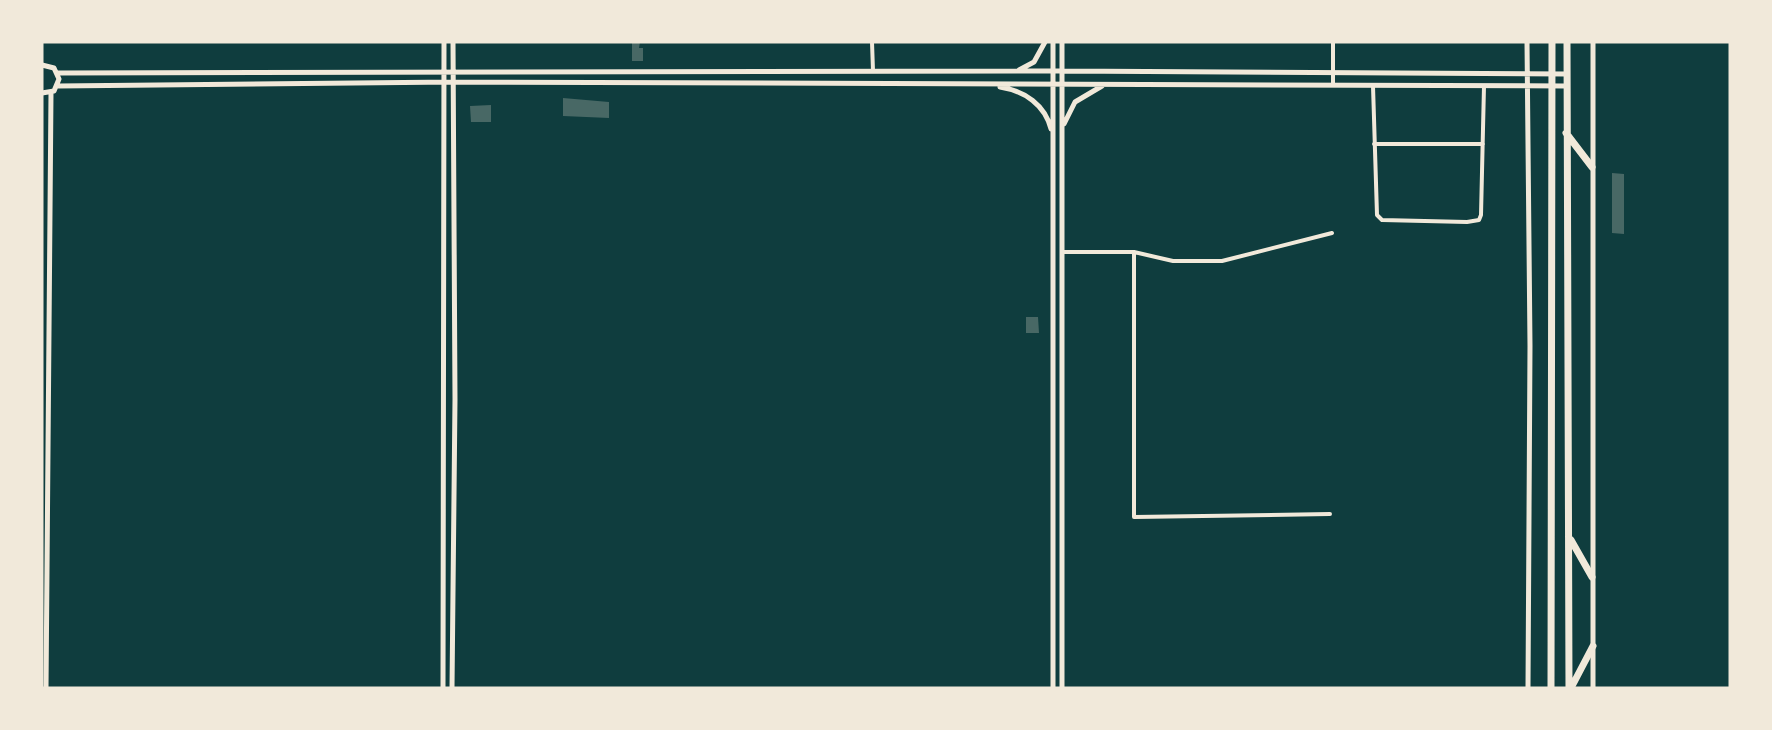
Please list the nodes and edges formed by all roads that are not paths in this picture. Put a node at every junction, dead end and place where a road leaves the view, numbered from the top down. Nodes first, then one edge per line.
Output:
1 (444, 42) edge
2 (453, 42) edge
3 (872, 42) edge
4 (1045, 42) edge
5 (1053, 42) edge
6 (1062, 42) edge
7 (1333, 42) edge
8 (1527, 42) edge
9 (1552, 42) edge
10 (1567, 42) edge
11 (1593, 42) edge
12 (42, 65) edge
13 (1052, 71) junction
14 (1062, 71) junction
15 (873, 72) junction
16 (1013, 72) junction
17 (58, 73) junction
18 (1333, 73) junction
19 (444, 74) junction
20 (453, 74) junction
21 (1551, 74) junction
22 (1567, 74) junction
23 (1527, 75) junction
24 (453, 82) junction
25 (444, 83) junction
26 (1052, 84) junction
27 (1062, 84) junction
28 (1105, 84) junction
29 (977, 85) junction
30 (57, 86) junction
31 (1333, 86) junction
32 (1373, 86) junction
33 (1484, 86) junction
34 (1526, 86) junction
35 (1552, 86) junction
36 (1566, 86) junction
37 (42, 93) edge
38 (51, 93) junction
39 (1062, 129) junction
40 (1566, 133) junction
41 (1054, 140) junction
42 (1374, 144) junction
43 (1483, 144) junction
44 (1592, 167) junction
45 (1332, 233) dead end
46 (1062, 252) junction
47 (1134, 252) junction
48 (1330, 514) dead end
49 (1571, 540) junction
50 (1592, 577) junction
51 (1593, 646) junction
52 (46, 688) edge
53 (443, 688) edge
54 (452, 688) edge
55 (1053, 688) edge
56 (1062, 688) edge
57 (1528, 688) edge
58 (1551, 688) edge
59 (1570, 688) edge
60 (1593, 688) edge

1 - 19 street
2 - 20 street
3 - 15 street
4 - 16 street
5 - 13 street
6 - 14 street
7 - 18 street
8 - 23 street
9 - 21 highway
10 - 22 highway
11 - 44 street
12 - 17 street
13 - 14 street
13 - 16 street
13 - 26 street
14 - 18 street
14 - 27 street
15 - 16 street
15 - 20 street
17 - 19 street
17 - 30 street
18 - 23 street
18 - 31 street
19 - 20 street
19 - 25 street
20 - 24 street
21 - 22 street
21 - 23 street
21 - 35 highway
22 - 36 highway
23 - 34 street
24 - 25 street
24 - 29 street
24 - 54 street
25 - 30 street
25 - 53 street
26 - 27 street
26 - 29 street
26 - 41 street
27 - 28 street
27 - 39 street
28 - 31 street
28 - 39 street
29 - 41 street
30 - 38 street
31 - 32 street
32 - 33 street
32 - 42 street
33 - 34 street
33 - 43 street
34 - 35 street
34 - 57 street
35 - 36 street
35 - 58 highway
36 - 40 highway
37 - 38 street
38 - 52 street
39 - 46 street
40 - 44 highway
40 - 49 highway
41 - 55 street
42 - 43 street
42 - 43 street
44 - 50 street
45 - 47 street
46 - 47 street
46 - 56 street
47 - 48 street
49 - 50 highway
49 - 59 highway
50 - 51 street
51 - 59 highway
51 - 60 street

